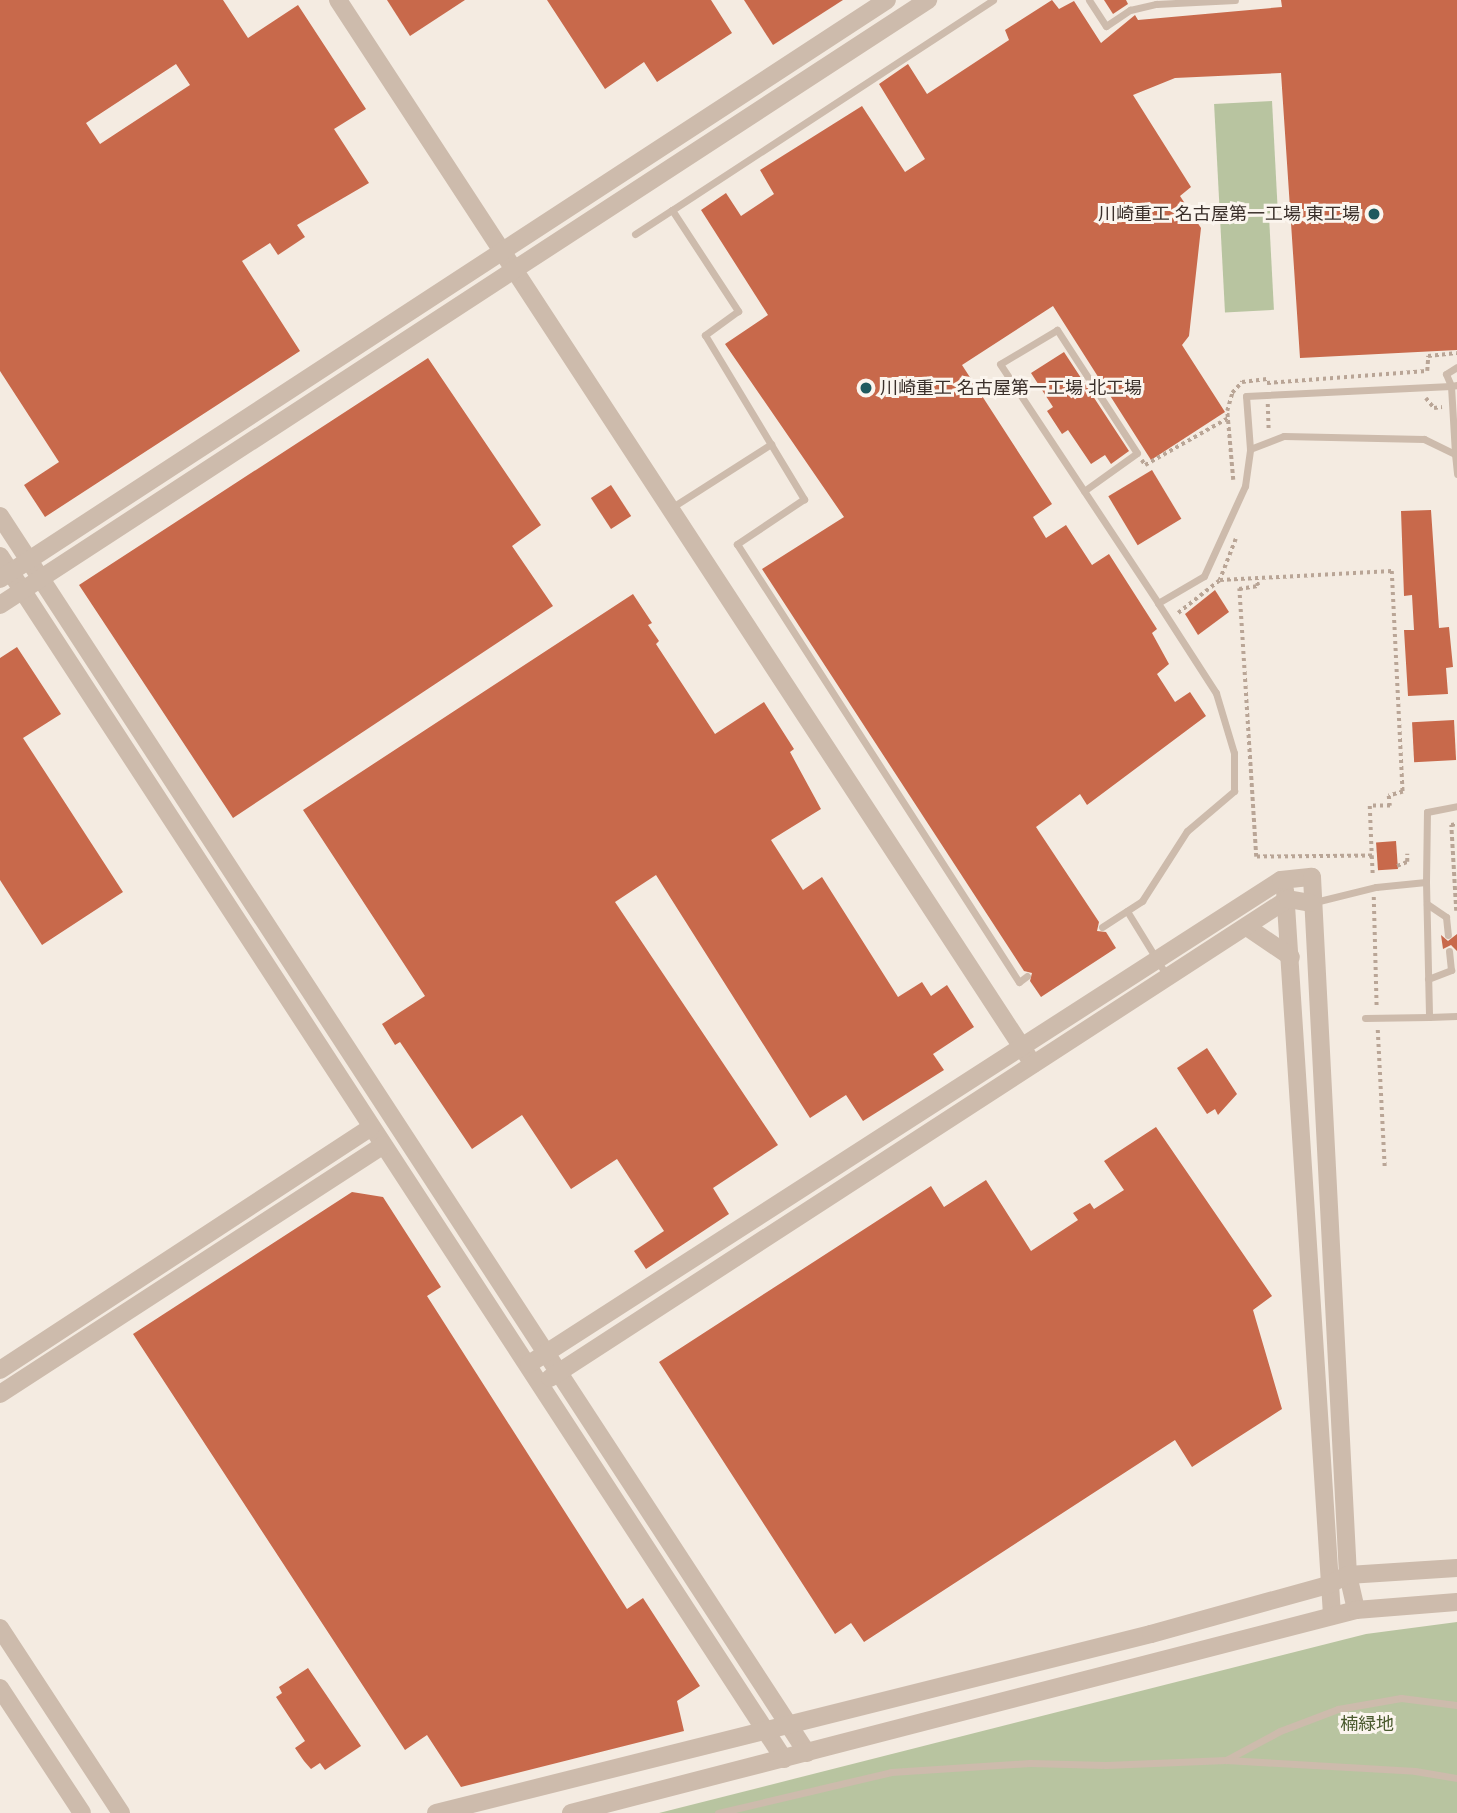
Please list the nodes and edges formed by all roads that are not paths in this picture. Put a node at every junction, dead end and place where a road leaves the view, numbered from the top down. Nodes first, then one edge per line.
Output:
1 (338, 0) edge
2 (887, 0) edge
3 (928, 0) edge
4 (993, 0) edge
5 (1089, 0) edge
6 (1235, 0) edge
7 (672, 210) junction
8 (635, 233) dead end
9 (502, 250) junction
10 (515, 270) junction
11 (1457, 367) edge
12 (1454, 386) edge
13 (771, 444) junction
14 (1250, 449) junction
15 (1455, 454) junction
16 (1457, 474) edge
17 (1084, 491) junction
18 (671, 509) junction
19 (0, 516) edge
20 (0, 556) edge
21 (29, 560) junction
22 (5, 576) edge
23 (41, 579) junction
24 (23, 590) junction
25 (1158, 603) junction
26 (0, 605) edge
27 (1457, 806) edge
28 (1281, 880) junction
29 (1426, 882) junction
30 (1288, 899) junction
31 (1311, 903) junction
32 (1427, 904) junction
33 (1127, 911) junction
34 (1102, 927) dead end
35 (1247, 927) junction
36 (1448, 935) dead end
37 (1449, 951) dead end
38 (1291, 957) junction
39 (1156, 959) junction
40 (1027, 976) dead end
41 (1167, 977) junction
42 (1428, 979) junction
43 (1457, 1016) edge
44 (1429, 1017) junction
45 (1365, 1018) dead end
46 (1020, 1045) junction
47 (1033, 1064) junction
48 (371, 1127) junction
49 (383, 1145) junction
50 (547, 1353) junction
51 (529, 1364) junction
52 (0, 1370) edge
53 (559, 1372) junction
54 (541, 1384) junction
55 (0, 1394) edge
56 (1457, 1568) edge
57 (1348, 1575) junction
58 (1328, 1585) junction
59 (1457, 1602) edge
60 (1356, 1610) junction
61 (1332, 1615) junction
62 (0, 1628) edge
63 (0, 1688) edge
64 (1457, 1705) edge
65 (788, 1723) junction
66 (764, 1729) junction
67 (807, 1753) junction
68 (783, 1759) junction
69 (1226, 1760) junction
70 (1457, 1778) edge
71 (82, 1813) edge
72 (121, 1813) edge
73 (436, 1813) edge
74 (571, 1813) edge
75 (718, 1813) edge

1 - 9 street
2 - 9 street
3 - 10 street
4 - 7 lane
5 - 6 lane
7 - 8 lane
7 - 13 lane
9 - 10 street
9 - 21 street
10 - 18 street
10 - 23 street
11 - 12 lane
12 - 14 lane
12 - 15 lane
13 - 18 lane
13 - 40 lane
14 - 15 lane
14 - 25 lane
15 - 16 lane
17 - 17 lane
17 - 25 lane
18 - 46 street
19 - 21 street
20 - 22 street
21 - 22 street
21 - 23 street
22 - 24 street
23 - 24 street
23 - 50 street
24 - 26 street
24 - 48 street
25 - 33 lane
27 - 29 lane
28 - 30 street
28 - 31 street
28 - 39 street
29 - 31 lane
29 - 32 lane
30 - 31 street
30 - 35 street
30 - 38 street
31 - 57 street
32 - 36 lane
32 - 42 lane
33 - 34 lane
33 - 39 lane
35 - 38 street
35 - 41 street
37 - 42 lane
38 - 58 street
39 - 41 lane
39 - 46 street
41 - 47 street
42 - 44 lane
43 - 44 lane
44 - 45 lane
46 - 47 street
46 - 50 street
47 - 53 street
48 - 49 street
48 - 52 street
49 - 51 street
49 - 55 street
50 - 51 street
50 - 53 street
51 - 54 street
53 - 54 street
53 - 65 street
54 - 66 street
56 - 57 street
57 - 58 street
57 - 60 street
58 - 61 street
58 - 65 street
59 - 60 street
60 - 61 street
61 - 67 street
62 - 72 street
63 - 71 street
64 - 69 lane
65 - 66 street
65 - 67 street
66 - 68 street
66 - 73 street
67 - 68 street
68 - 74 street
69 - 70 lane
69 - 75 lane

